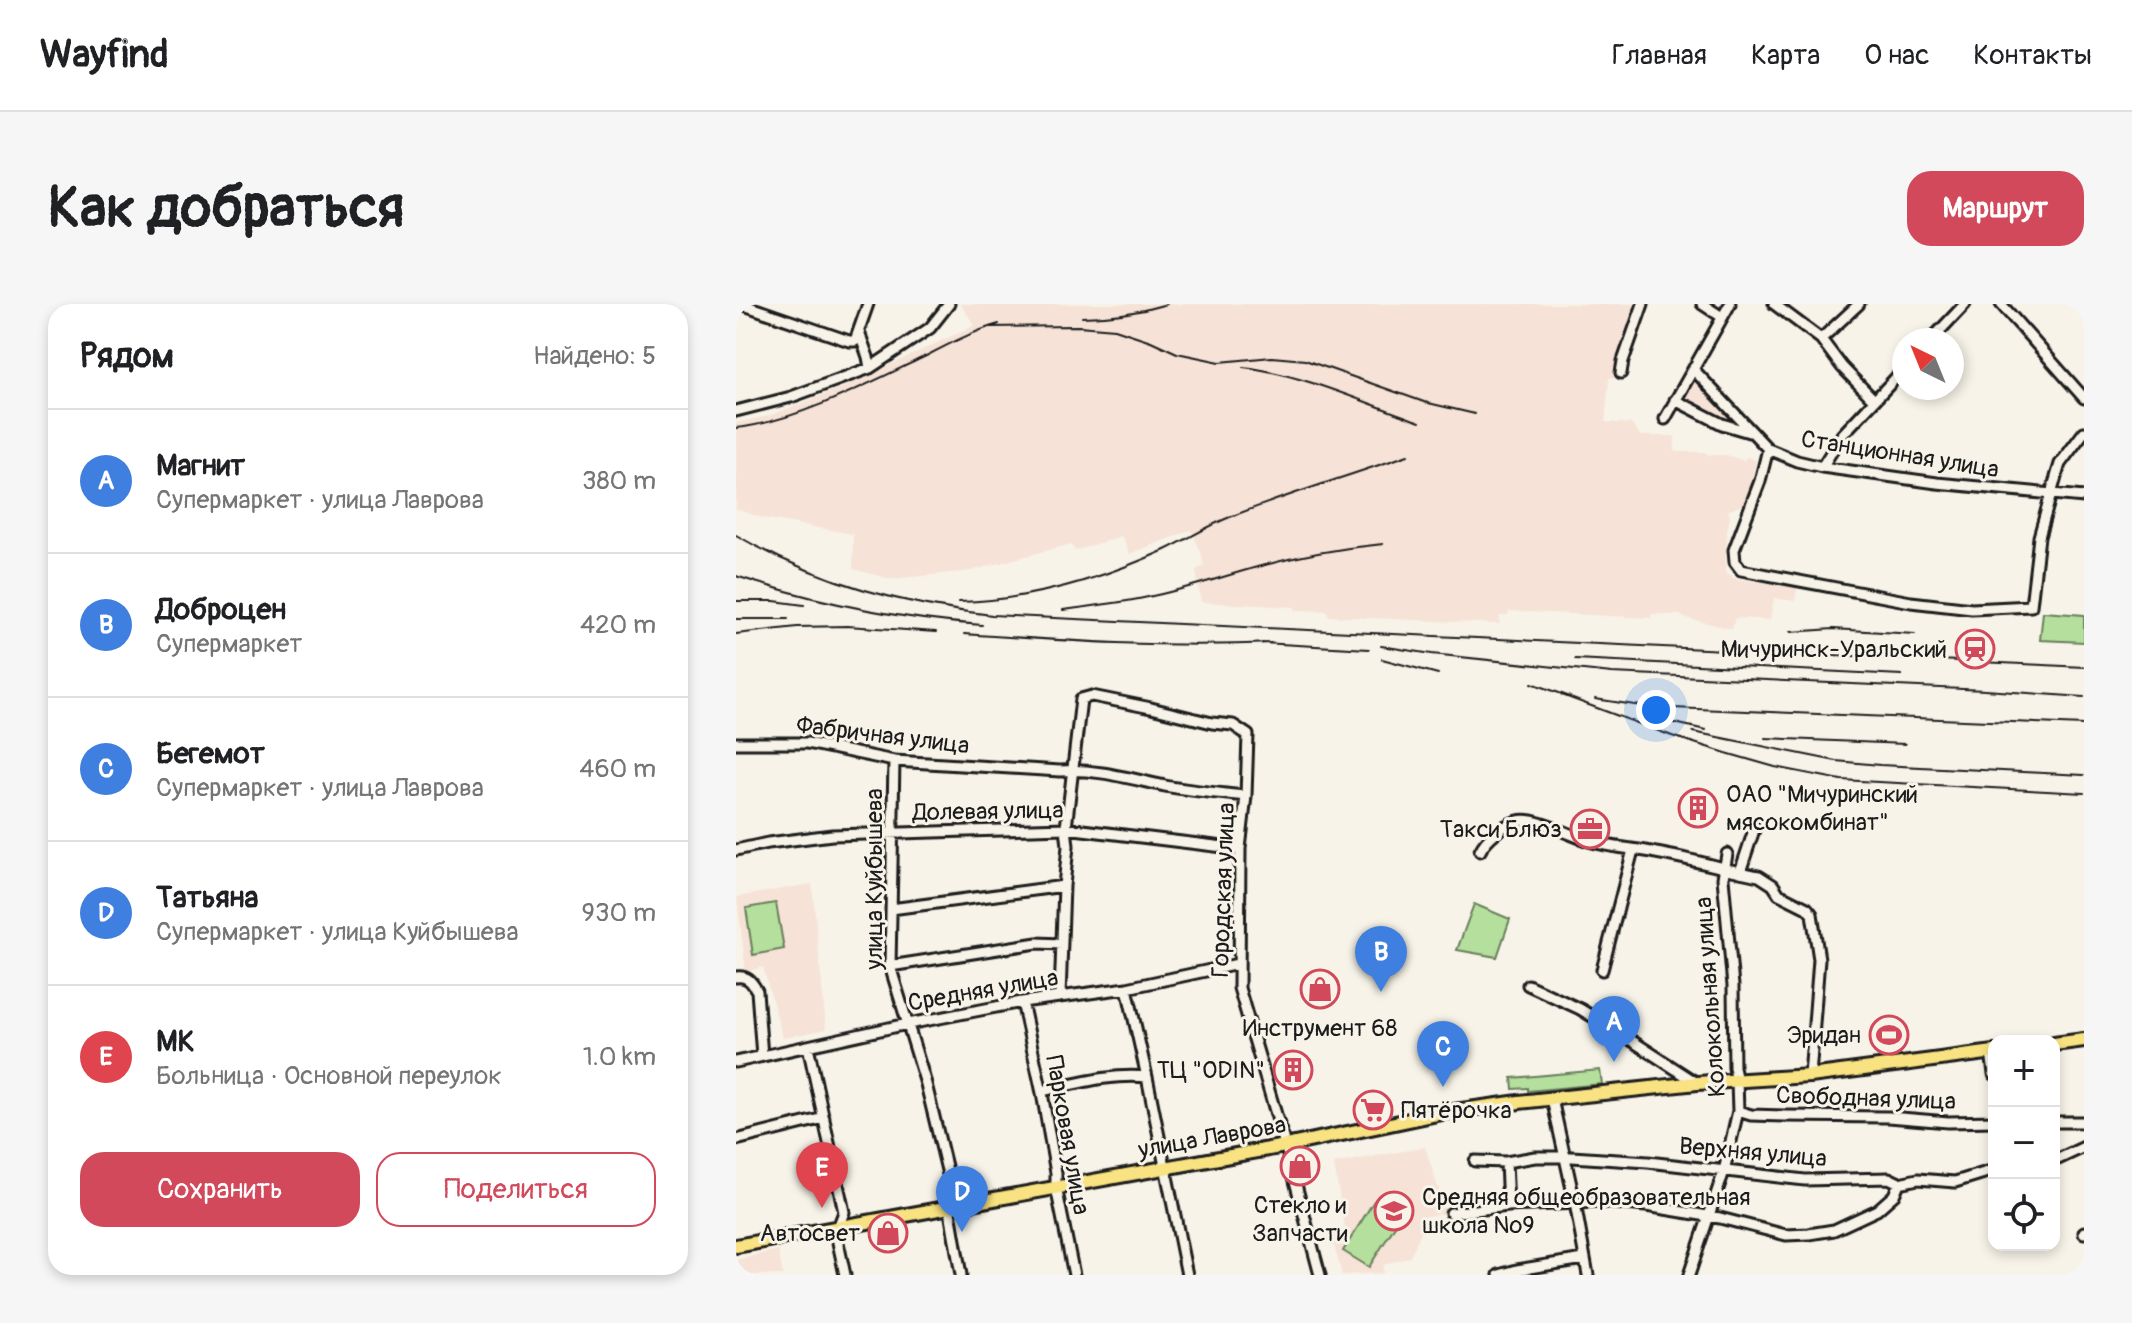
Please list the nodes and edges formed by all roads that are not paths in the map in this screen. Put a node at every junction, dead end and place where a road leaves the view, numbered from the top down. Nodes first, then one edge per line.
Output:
1 (741, 304) edge
2 (868, 304) edge
3 (949, 304) edge
4 (1643, 304) edge
5 (1702, 304) edge
6 (1730, 304) edge
7 (1774, 304) edge
8 (1859, 304) edge
9 (1965, 304) edge
10 (2001, 304) edge
11 (1722, 317) junction
12 (1942, 328) edge
13 (859, 332) junction
14 (1821, 339) junction
15 (870, 368) junction
16 (1694, 370) junction
17 (1621, 373) dead end
18 (1892, 381) edge
19 (2084, 398) edge
20 (1675, 400) junction
21 (1874, 400) junction
22 (736, 411) edge
23 (1665, 419) dead end
24 (1752, 432) junction
25 (2084, 432) edge
26 (1768, 449) junction
27 (1822, 467) junction
28 (2051, 494) junction
29 (2084, 497) edge
30 (736, 743) edge
31 (894, 761) junction
32 (1073, 769) junction
33 (1246, 796) junction
34 (1755, 827) dead end
35 (1066, 828) junction
36 (894, 834) junction
37 (1240, 849) junction
38 (736, 850) edge
39 (1633, 850) junction
40 (1480, 851) dead end
41 (1727, 854) dead end
42 (1724, 869) junction
43 (1740, 872) junction
44 (1064, 886) junction
45 (891, 909) junction
46 (1062, 944) junction
47 (1238, 964) junction
48 (890, 966) junction
49 (1602, 970) dead end
50 (736, 977) edge
51 (1528, 985) dead end
52 (1127, 988) junction
53 (1060, 996) junction
54 (1022, 1002) junction
55 (908, 1024) junction
56 (2084, 1040) edge
57 (2060, 1043) edge
58 (808, 1046) junction
59 (1988, 1053) edge
60 (762, 1056) junction
61 (736, 1062) edge
62 (1810, 1076) junction
63 (1147, 1077) junction
64 (1737, 1081) junction
65 (1697, 1083) junction
66 (1042, 1091) junction
67 (1552, 1099) junction
68 (1738, 1111) junction
69 (824, 1118) junction
70 (1988, 1121) edge
71 (2060, 1122) edge
72 (2084, 1123) edge
73 (736, 1140) edge
74 (1285, 1146) junction
75 (2084, 1147) edge
76 (1564, 1157) junction
77 (2060, 1158) edge
78 (1475, 1161) dead end
79 (1506, 1162) junction
80 (1165, 1168) junction
81 (1724, 1171) junction
82 (1988, 1172) edge
83 (1899, 1183) junction
84 (1056, 1187) junction
85 (1575, 1203) junction
86 (949, 1206) junction
87 (1508, 1206) junction
88 (1451, 1213) dead end
89 (1708, 1216) junction
90 (838, 1227) junction
91 (736, 1246) edge
92 (1584, 1259) junction
93 (1552, 1270) edge
94 (845, 1275) edge
95 (961, 1275) edge
96 (1074, 1275) edge
97 (1187, 1275) edge
98 (1320, 1275) edge
99 (1499, 1275) edge
100 (1588, 1275) edge
101 (1689, 1275) edge

1 - 13 street
2 - 13 street
3 - 15 street
4 - 17 street
5 - 11 street
6 - 11 street
7 - 14 street
8 - 14 street
9 - 12 street
10 - 19 street
11 - 16 street
13 - 15 street
14 - 21 street
15 - 22 street
16 - 20 street
16 - 24 street, Станционная улица
18 - 21 street
20 - 23 street
20 - 24 street, Станционная улица
21 - 27 street
24 - 26 street, Станционная улица
25 - 28 street
26 - 27 street, Станционная улица
26 - 28 street
27 - 28 street, Станционная улица
28 - 29 street, Станционная улица
30 - 31 street, Фабричная улица
31 - 32 street, Фабричная улица
31 - 36 street, улица Куйбышева
32 - 33 street, Фабричная улица
32 - 33 street, Городская улица
32 - 35 street
33 - 37 street, Городская улица
34 - 43 street
35 - 36 street, Долевая улица
35 - 37 street, Долевая улица
35 - 44 street
36 - 38 street, Долевая улица
36 - 45 street, улица Куйбышева
37 - 47 street, Городская улица
39 - 40 street
39 - 42 street
39 - 49 street
41 - 42 street, Колокольная улица
42 - 43 street
42 - 64 street, Колокольная улица
43 - 62 street
44 - 45 street
44 - 46 street
45 - 48 street, улица Куйбышева
46 - 48 street
46 - 53 street
47 - 52 street, Средняя улица
47 - 74 street, Городская улица
48 - 55 street, улица Куйбышева
50 - 60 street
51 - 65 street
52 - 53 street, Средняя улица
52 - 63 street
53 - 54 street, Средняя улица
54 - 55 street, Средняя улица
54 - 66 street, Парковая улица
55 - 58 street, Средняя улица
55 - 86 street, улица Куйбышева
56 - 57 main road
58 - 60 street, Средняя улица
58 - 69 street
59 - 62 main road, улица Лаврова
60 - 61 street, Средняя улица
62 - 64 main road, улица Лаврова
63 - 66 street
63 - 80 street
64 - 65 main road, улица Лаврова
64 - 68 street, Колокольная улица
65 - 67 main road, улица Лаврова
66 - 84 street, Парковая улица
67 - 74 main road, улица Лаврова
67 - 76 street
68 - 70 street, Свободная улица
68 - 81 street, Колокольная улица
69 - 73 street
69 - 90 street
71 - 72 street
74 - 80 main road, улица Лаврова
74 - 98 street, Городская улица
75 - 77 street
76 - 79 street, Верхняя улица
76 - 81 street, Верхняя улица
76 - 85 street
78 - 79 street, Верхняя улица
79 - 87 street
80 - 84 main road, улица Лаврова
80 - 97 street
81 - 83 street, Верхняя улица
81 - 89 street, Колокольная улица
82 - 83 street, Верхняя улица
83 - 89 street
84 - 86 main road, улица Лаврова
84 - 96 street, Парковая улица
85 - 87 street
85 - 89 street
85 - 92 street
86 - 90 main road, улица Лаврова
86 - 95 street, улица Куйбышева
87 - 88 street
89 - 101 street, Колокольная улица
90 - 91 main road, улица Лаврова
90 - 94 street
92 - 93 street
92 - 100 street
93 - 99 street

